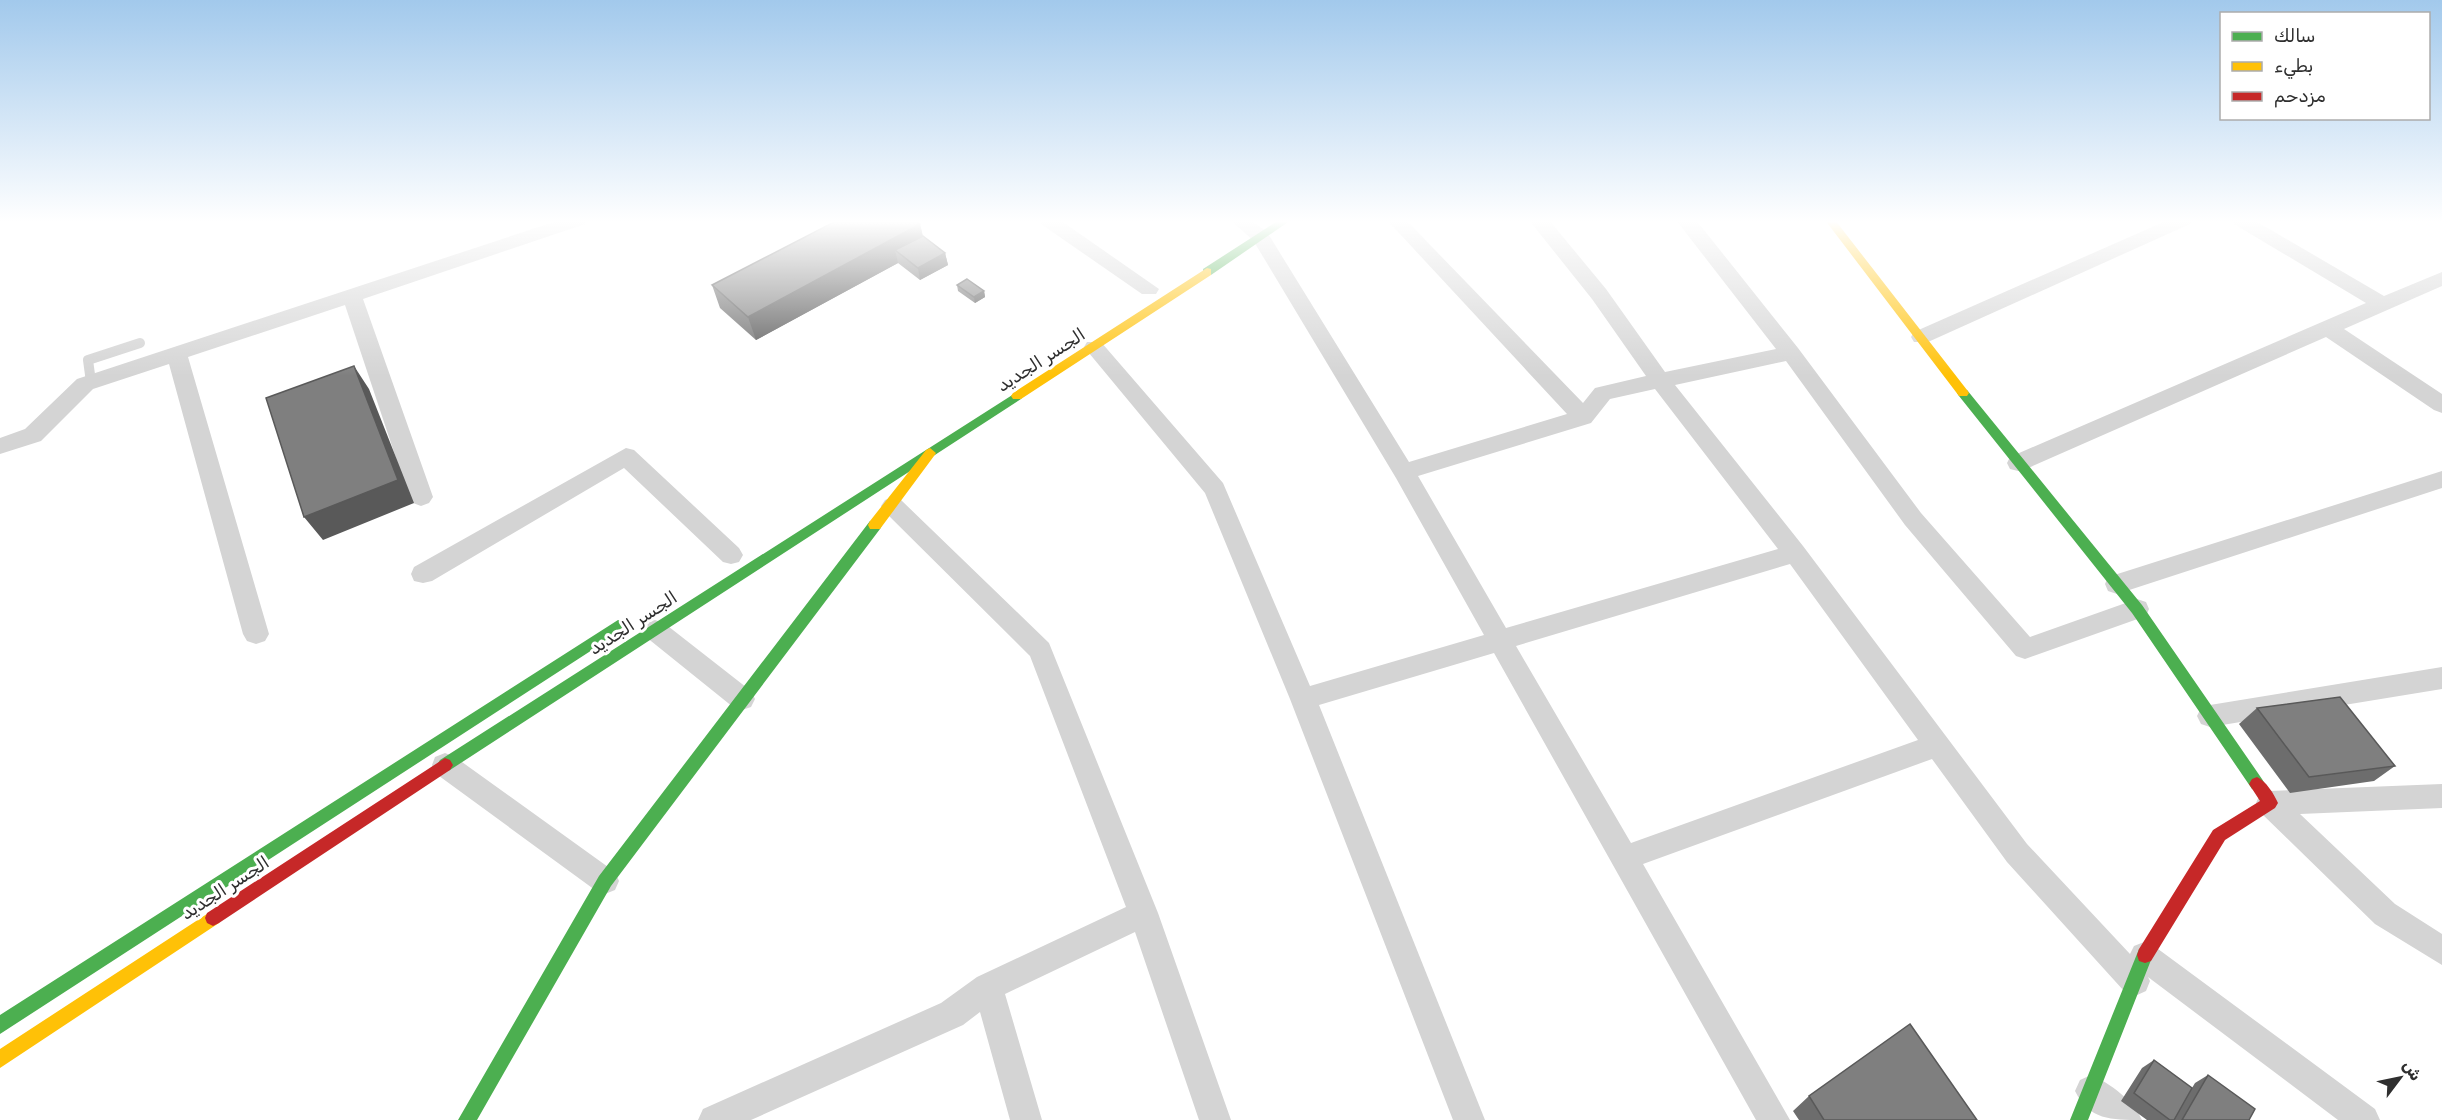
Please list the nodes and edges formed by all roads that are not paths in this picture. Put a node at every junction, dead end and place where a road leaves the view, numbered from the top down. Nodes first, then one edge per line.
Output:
1 (422, 272) edge
2 (1125, 272) edge
3 (1189, 272) edge
4 (1277, 272) edge
5 (1447, 272) edge
6 (1582, 272) edge
7 (1728, 272) edge
8 (1872, 272) edge
9 (2065, 272) edge
10 (2330, 272) edge
11 (2442, 278) edge
12 (1149, 289) dead end
13 (352, 296) junction
14 (2383, 304) junction
15 (2329, 329) junction
16 (1921, 337) junction
17 (140, 343) dead end
18 (1094, 347) junction
19 (1791, 353) junction
20 (177, 354) junction
21 (1660, 381) junction
22 (91, 382) junction
23 (2442, 405) edge
24 (1583, 417) junction
25 (0, 446) edge
26 (930, 453) junction
27 (2018, 463) junction
28 (1404, 472) junction
29 (2442, 478) edge
30 (421, 497) dead end
31 (893, 506) junction
32 (1795, 553) junction
33 (731, 555) dead end
34 (423, 574) dead end
35 (2117, 584) junction
36 (2137, 609) junction
37 (631, 618) dead end
38 (655, 630) junction
39 (256, 634) dead end
40 (1502, 640) junction
41 (2442, 678) edge
42 (742, 699) junction
43 (1303, 699) junction
44 (2210, 716) junction
45 (1937, 745) junction
46 (445, 765) junction
47 (2442, 796) edge
48 (2270, 803) junction
49 (1625, 858) junction
50 (606, 880) junction
51 (1143, 913) junction
52 (2442, 951) edge
53 (2140, 968) junction
54 (988, 987) junction
55 (0, 1025) edge
56 (0, 1059) edge
57 (2091, 1091) junction
58 (467, 1120) edge
59 (714, 1120) edge
60 (1026, 1120) edge
61 (1215, 1120) edge
62 (1469, 1120) edge
63 (1774, 1120) edge
64 (2079, 1120) edge
65 (2126, 1120) edge
66 (2364, 1120) edge

1 - 13 street
2 - 12 street
3 - 18 main road, الجسر الجديد
4 - 28 street
5 - 24 street
6 - 21 street
7 - 19 street
8 - 16 main road
9 - 16 street
10 - 14 street
11 - 14 street
13 - 20 street
13 - 30 street
14 - 15 street
15 - 23 street
15 - 27 street
16 - 27 main road
17 - 22 lane
18 - 26 main road, الجسر الجديد
18 - 43 street
19 - 21 street
19 - 36 street
20 - 22 street
20 - 39 street
21 - 24 street
21 - 32 street
22 - 25 street
24 - 28 street
26 - 31 main road
26 - 38 main road, الجسر الجديد
27 - 35 main road
28 - 40 street
29 - 35 street
31 - 42 main road
31 - 51 street
32 - 40 street
32 - 45 street
33 - 34 street
35 - 36 main road
36 - 44 main road
37 - 55 main road, الجسر الجديد
38 - 42 street
38 - 46 main road, الجسر الجديد
40 - 43 street
40 - 49 street
41 - 44 street
42 - 50 main road
43 - 62 street
44 - 48 main road
45 - 49 street
45 - 53 street
46 - 50 street
46 - 56 main road, الجسر الجديد
47 - 48 street
48 - 52 street
48 - 53 main road
49 - 63 street
50 - 58 main road
51 - 54 street
51 - 61 street
53 - 57 main road
53 - 66 street
54 - 59 street
54 - 60 street
57 - 64 main road
57 - 65 street

